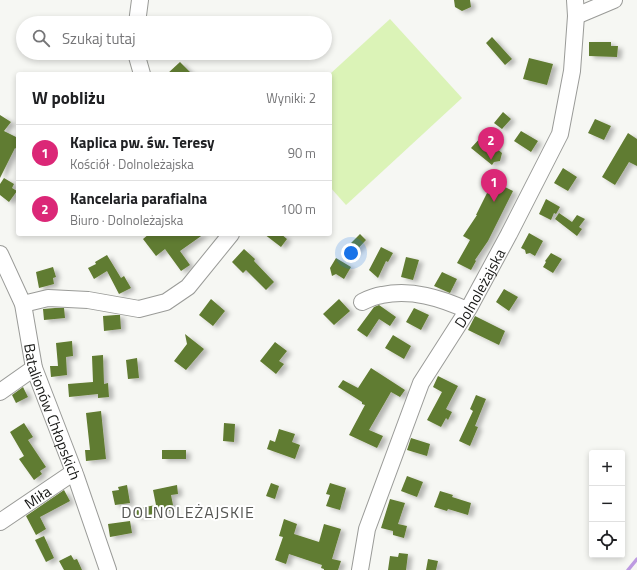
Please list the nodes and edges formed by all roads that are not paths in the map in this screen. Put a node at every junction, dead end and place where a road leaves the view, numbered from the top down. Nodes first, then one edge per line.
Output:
1 (140, 0) edge
2 (575, 0) edge
3 (614, 0) edge
4 (138, 16) edge
5 (576, 16) junction
6 (138, 60) edge
7 (141, 72) edge
8 (229, 236) edge
9 (0, 254) edge
10 (362, 302) dead end
11 (23, 304) junction
12 (467, 310) junction
13 (34, 368) junction
14 (0, 392) edge
15 (74, 472) junction
16 (0, 522) edge
17 (108, 570) edge
18 (360, 570) edge

1 - 4 street
2 - 5 street, Dolnoleżajska
3 - 5 street
5 - 12 street, Dolnoleżajska
6 - 7 street
8 - 11 street
9 - 11 street, Batalionów Chłopskich
10 - 12 street
11 - 13 street, Batalionów Chłopskich
12 - 18 street, Dolnoleżajska
13 - 14 street
13 - 15 street, Batalionów Chłopskich
15 - 16 street, Miła
15 - 17 street, Batalionów Chłopskich

